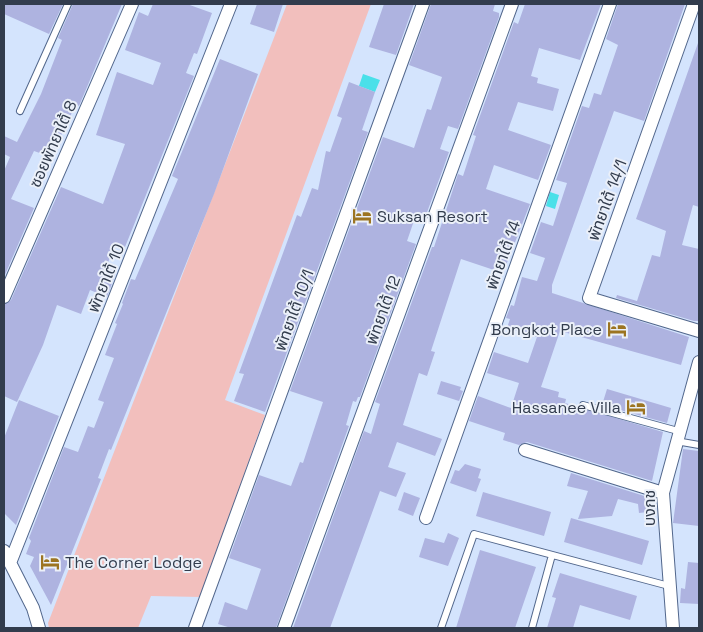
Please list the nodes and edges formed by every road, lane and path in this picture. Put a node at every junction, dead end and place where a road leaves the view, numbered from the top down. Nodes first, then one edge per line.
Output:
1 (68, 4) edge
2 (132, 4) edge
3 (231, 4) edge
4 (423, 4) edge
5 (512, 4) edge
6 (610, 4) edge
7 (694, 4) edge
8 (20, 111) dead end
9 (4, 297) edge
10 (699, 331) edge
11 (699, 362) edge
12 (583, 405) dead end
13 (677, 436) junction
14 (699, 445) edge
15 (525, 450) dead end
16 (663, 493) junction
17 (426, 518) dead end
18 (4, 551) edge
19 (552, 555) junction
20 (7, 564) edge
21 (669, 586) junction
22 (40, 628) edge
23 (196, 628) edge
24 (284, 628) edge
25 (441, 628) edge
26 (532, 628) edge
27 (672, 628) edge

1 - 8 lane
2 - 9 street, ซอยพัทยาใต้ 8
3 - 20 street, พัทยาใต้ 10
4 - 23 street, พัทยาใต้ 10/1
5 - 24 street, พัทยาใต้ 12
6 - 17 street, พัทยาใต้ 14
7 - 10 street, พัทยาใต้ 14/1
11 - 13 street, บงกช
12 - 13 lane
13 - 14 lane
13 - 16 street, บงกช
15 - 16 street
16 - 21 street, บงกช
18 - 20 street
19 - 21 lane
19 - 25 lane
19 - 26 lane
20 - 22 street
21 - 27 street, บงกช

